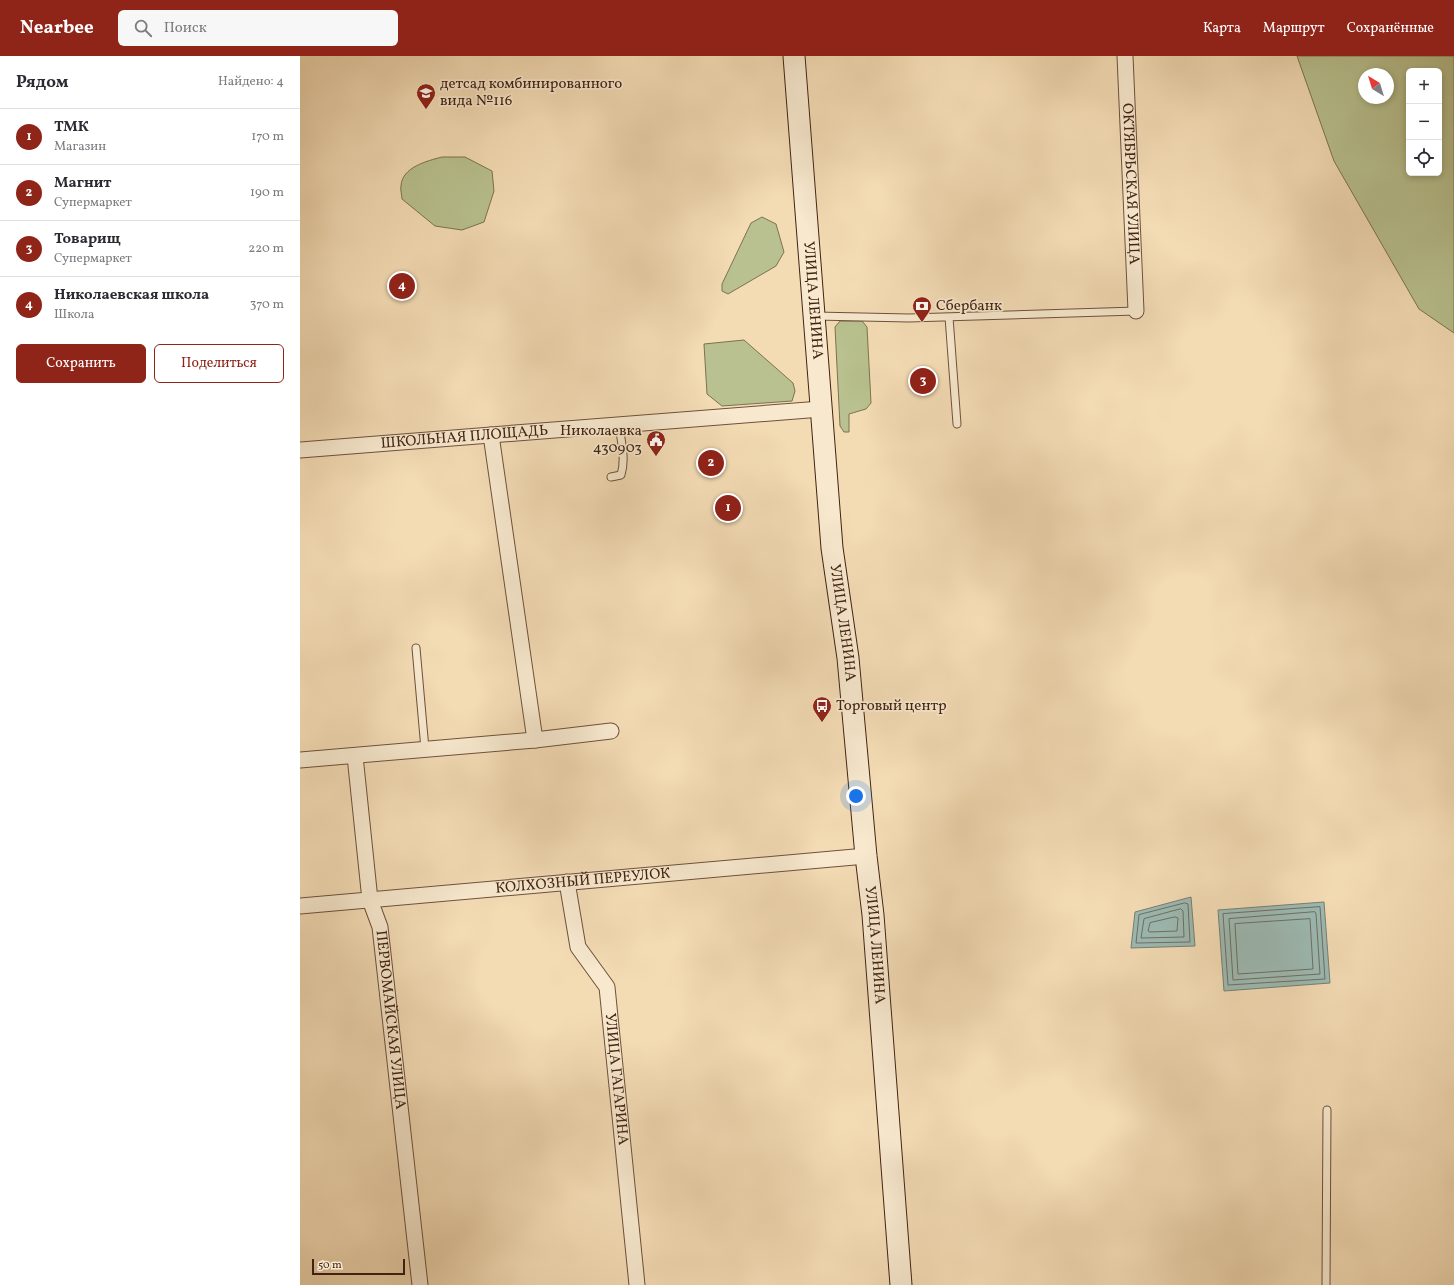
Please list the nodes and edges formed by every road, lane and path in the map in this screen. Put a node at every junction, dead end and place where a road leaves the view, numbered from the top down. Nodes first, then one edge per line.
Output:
1 (794, 56) edge
2 (1125, 56) edge
3 (1136, 311) joint
4 (813, 316) junction
5 (949, 317) junction
6 (821, 409) junction
7 (957, 424) dead end
8 (619, 425) junction
9 (491, 435) junction
10 (300, 450) edge
11 (611, 477) dead end
12 (416, 648) dead end
13 (611, 731) dead end
14 (535, 740) junction
15 (425, 749) junction
16 (355, 756) junction
17 (300, 760) edge
18 (866, 856) junction
19 (567, 882) junction
20 (370, 900) junction
21 (300, 906) edge
22 (1327, 1110) dead end
23 (420, 1285) edge
24 (637, 1285) edge
25 (901, 1285) edge
26 (1326, 1285) edge

1 - 4 main road, УЛИЦА ЛЕНИНА
2 - 3 street, ОКТЯБРЬСКАЯ УЛИЦА
3 - 5 lane
4 - 5 lane
4 - 6 main road, УЛИЦА ЛЕНИНА
5 - 7 lane
6 - 8 street, ШКОЛЬНАЯ ПЛОЩАДЬ
6 - 18 main road, УЛИЦА ЛЕНИНА
8 - 9 street, ШКОЛЬНАЯ ПЛОЩАДЬ
8 - 11 lane
9 - 10 street, ШКОЛЬНАЯ ПЛОЩАДЬ
9 - 14 street
12 - 15 lane
13 - 14 street
14 - 15 street
15 - 16 street
16 - 17 street
16 - 20 street, ПЕРВОМАЙСКАЯ УЛИЦА
18 - 19 street, КОЛХОЗНЫЙ ПЕРЕУЛОК
18 - 25 main road, УЛИЦА ЛЕНИНА
19 - 20 street, КОЛХОЗНЫЙ ПЕРЕУЛОК
19 - 24 street, УЛИЦА ГАГАРИНА
20 - 21 street, КОЛХОЗНЫЙ ПЕРЕУЛОК
20 - 23 street, ПЕРВОМАЙСКАЯ УЛИЦА
22 - 26 lane

